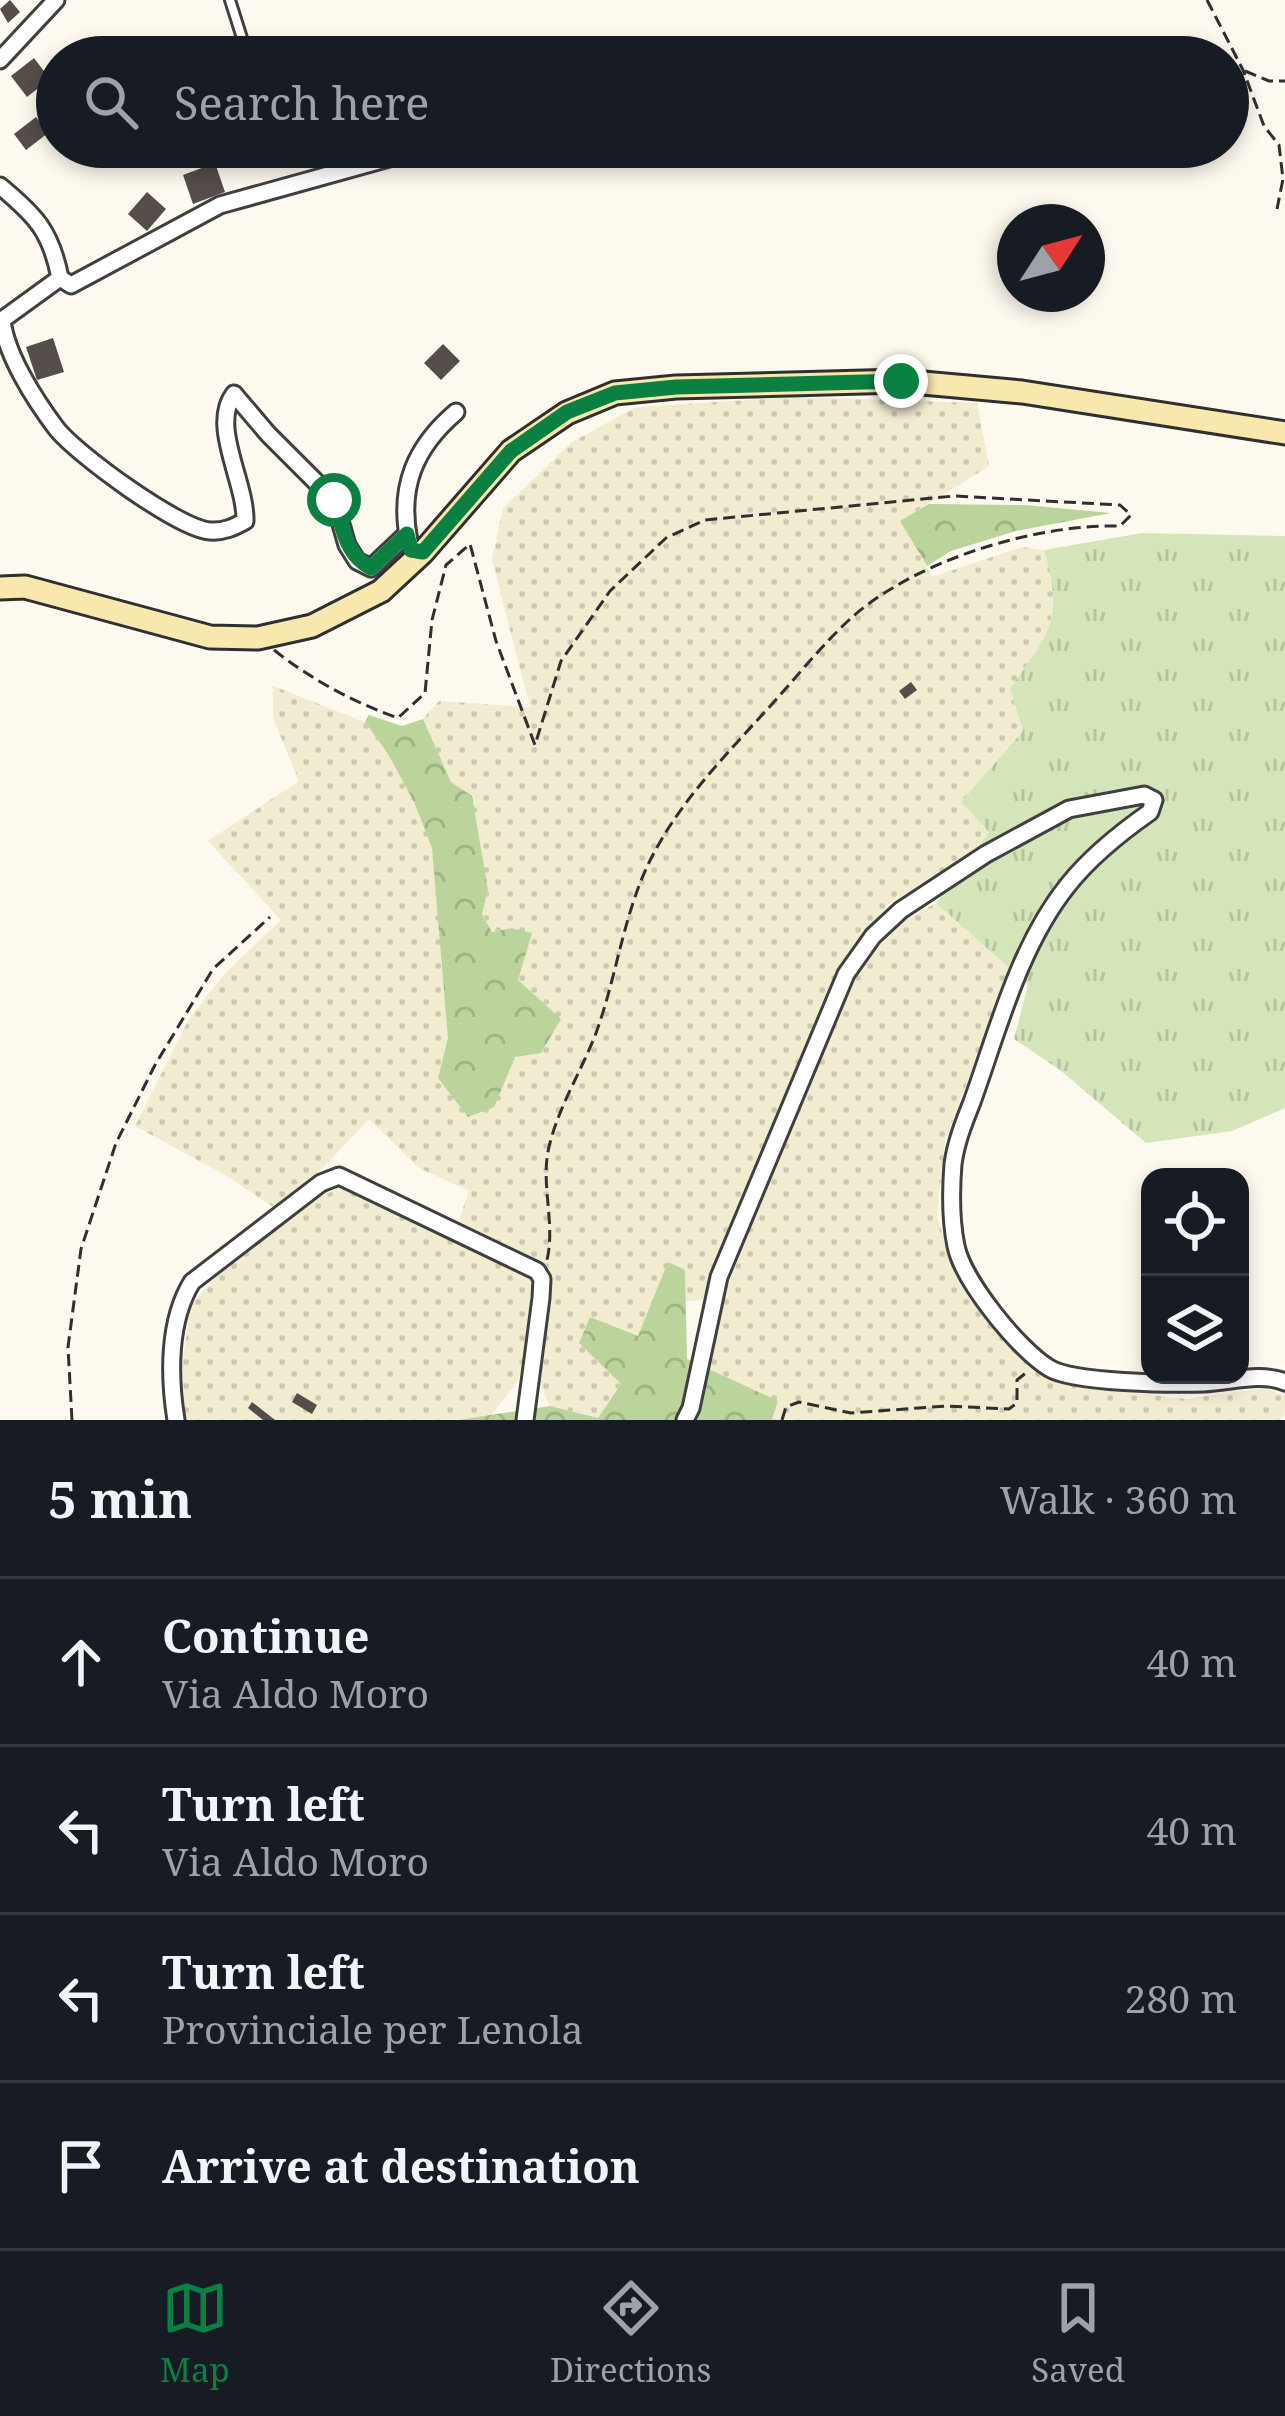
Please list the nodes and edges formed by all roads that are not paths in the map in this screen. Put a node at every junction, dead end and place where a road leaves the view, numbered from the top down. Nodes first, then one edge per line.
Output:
1 (56, 0) edge
2 (230, 0) edge
3 (241, 36) edge
4 (0, 60) edge
5 (353, 168) edge
6 (0, 186) edge
7 (60, 278) junction
8 (2, 330) edge
9 (456, 412) dead end
10 (1285, 433) edge
11 (407, 534) junction
12 (423, 552) junction
13 (0, 588) edge
14 (1285, 1382) edge
15 (176, 1420) edge
16 (525, 1420) edge
17 (685, 1420) edge

1 - 4 street
2 - 3 lane
5 - 7 street
6 - 7 street
7 - 8 street
8 - 11 street
9 - 11 street
10 - 12 main road
11 - 12 street
12 - 13 main road
14 - 17 street
15 - 16 street

